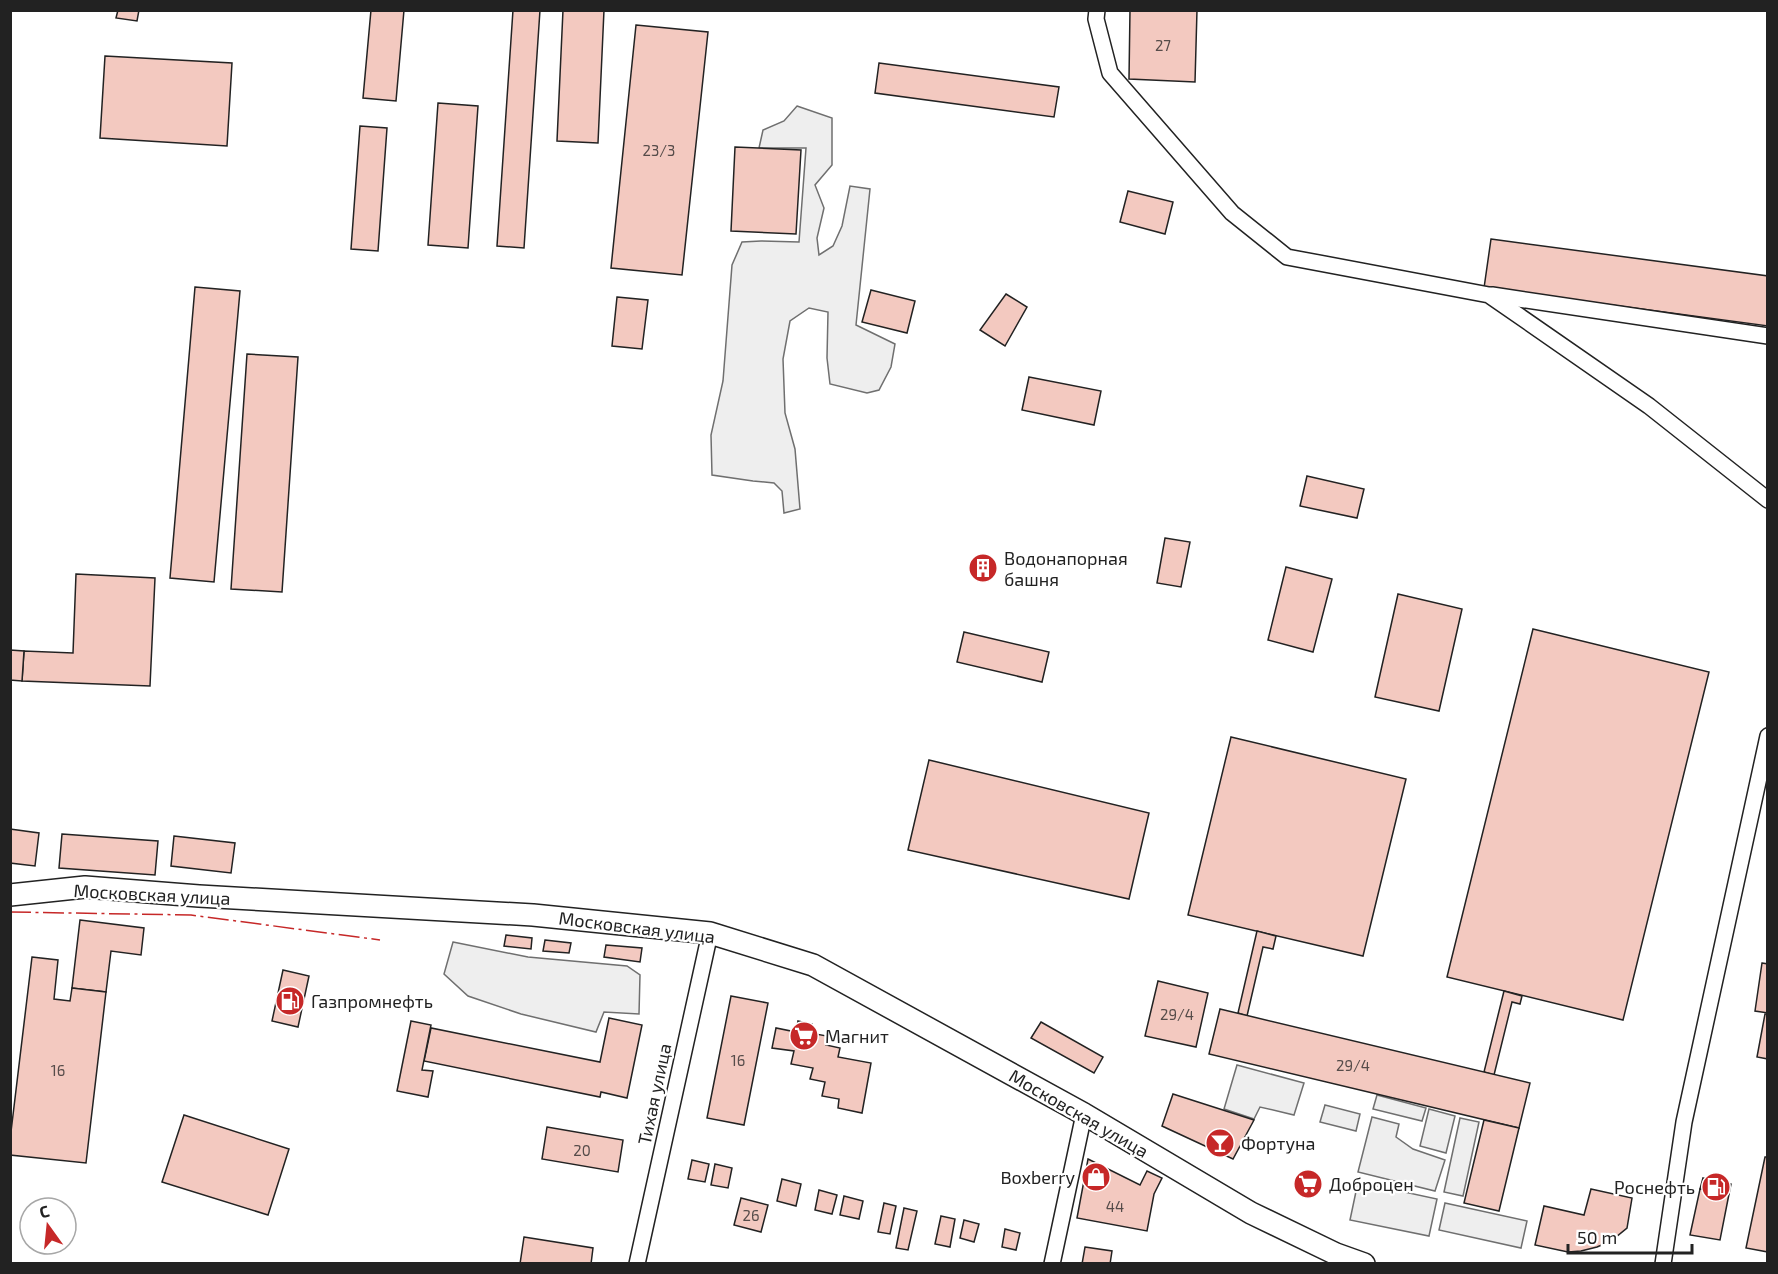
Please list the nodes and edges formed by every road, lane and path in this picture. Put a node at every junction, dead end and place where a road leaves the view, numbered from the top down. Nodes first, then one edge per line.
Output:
1 (1096, 10) edge
2 (1489, 295) junction
3 (1767, 336) edge
4 (1767, 500) edge
5 (1767, 736) edge
6 (10, 895) edge
7 (710, 933) junction
8 (1084, 1114) junction
9 (637, 1263) edge
10 (1052, 1263) edge
11 (1364, 1263) edge
12 (1663, 1263) edge

1 - 2 street
2 - 3 street
2 - 4 street
5 - 12 street
6 - 7 street, Московская улица
7 - 8 street, Московская улица
7 - 9 street, Тихая улица
8 - 10 street
8 - 11 street, Московская улица

